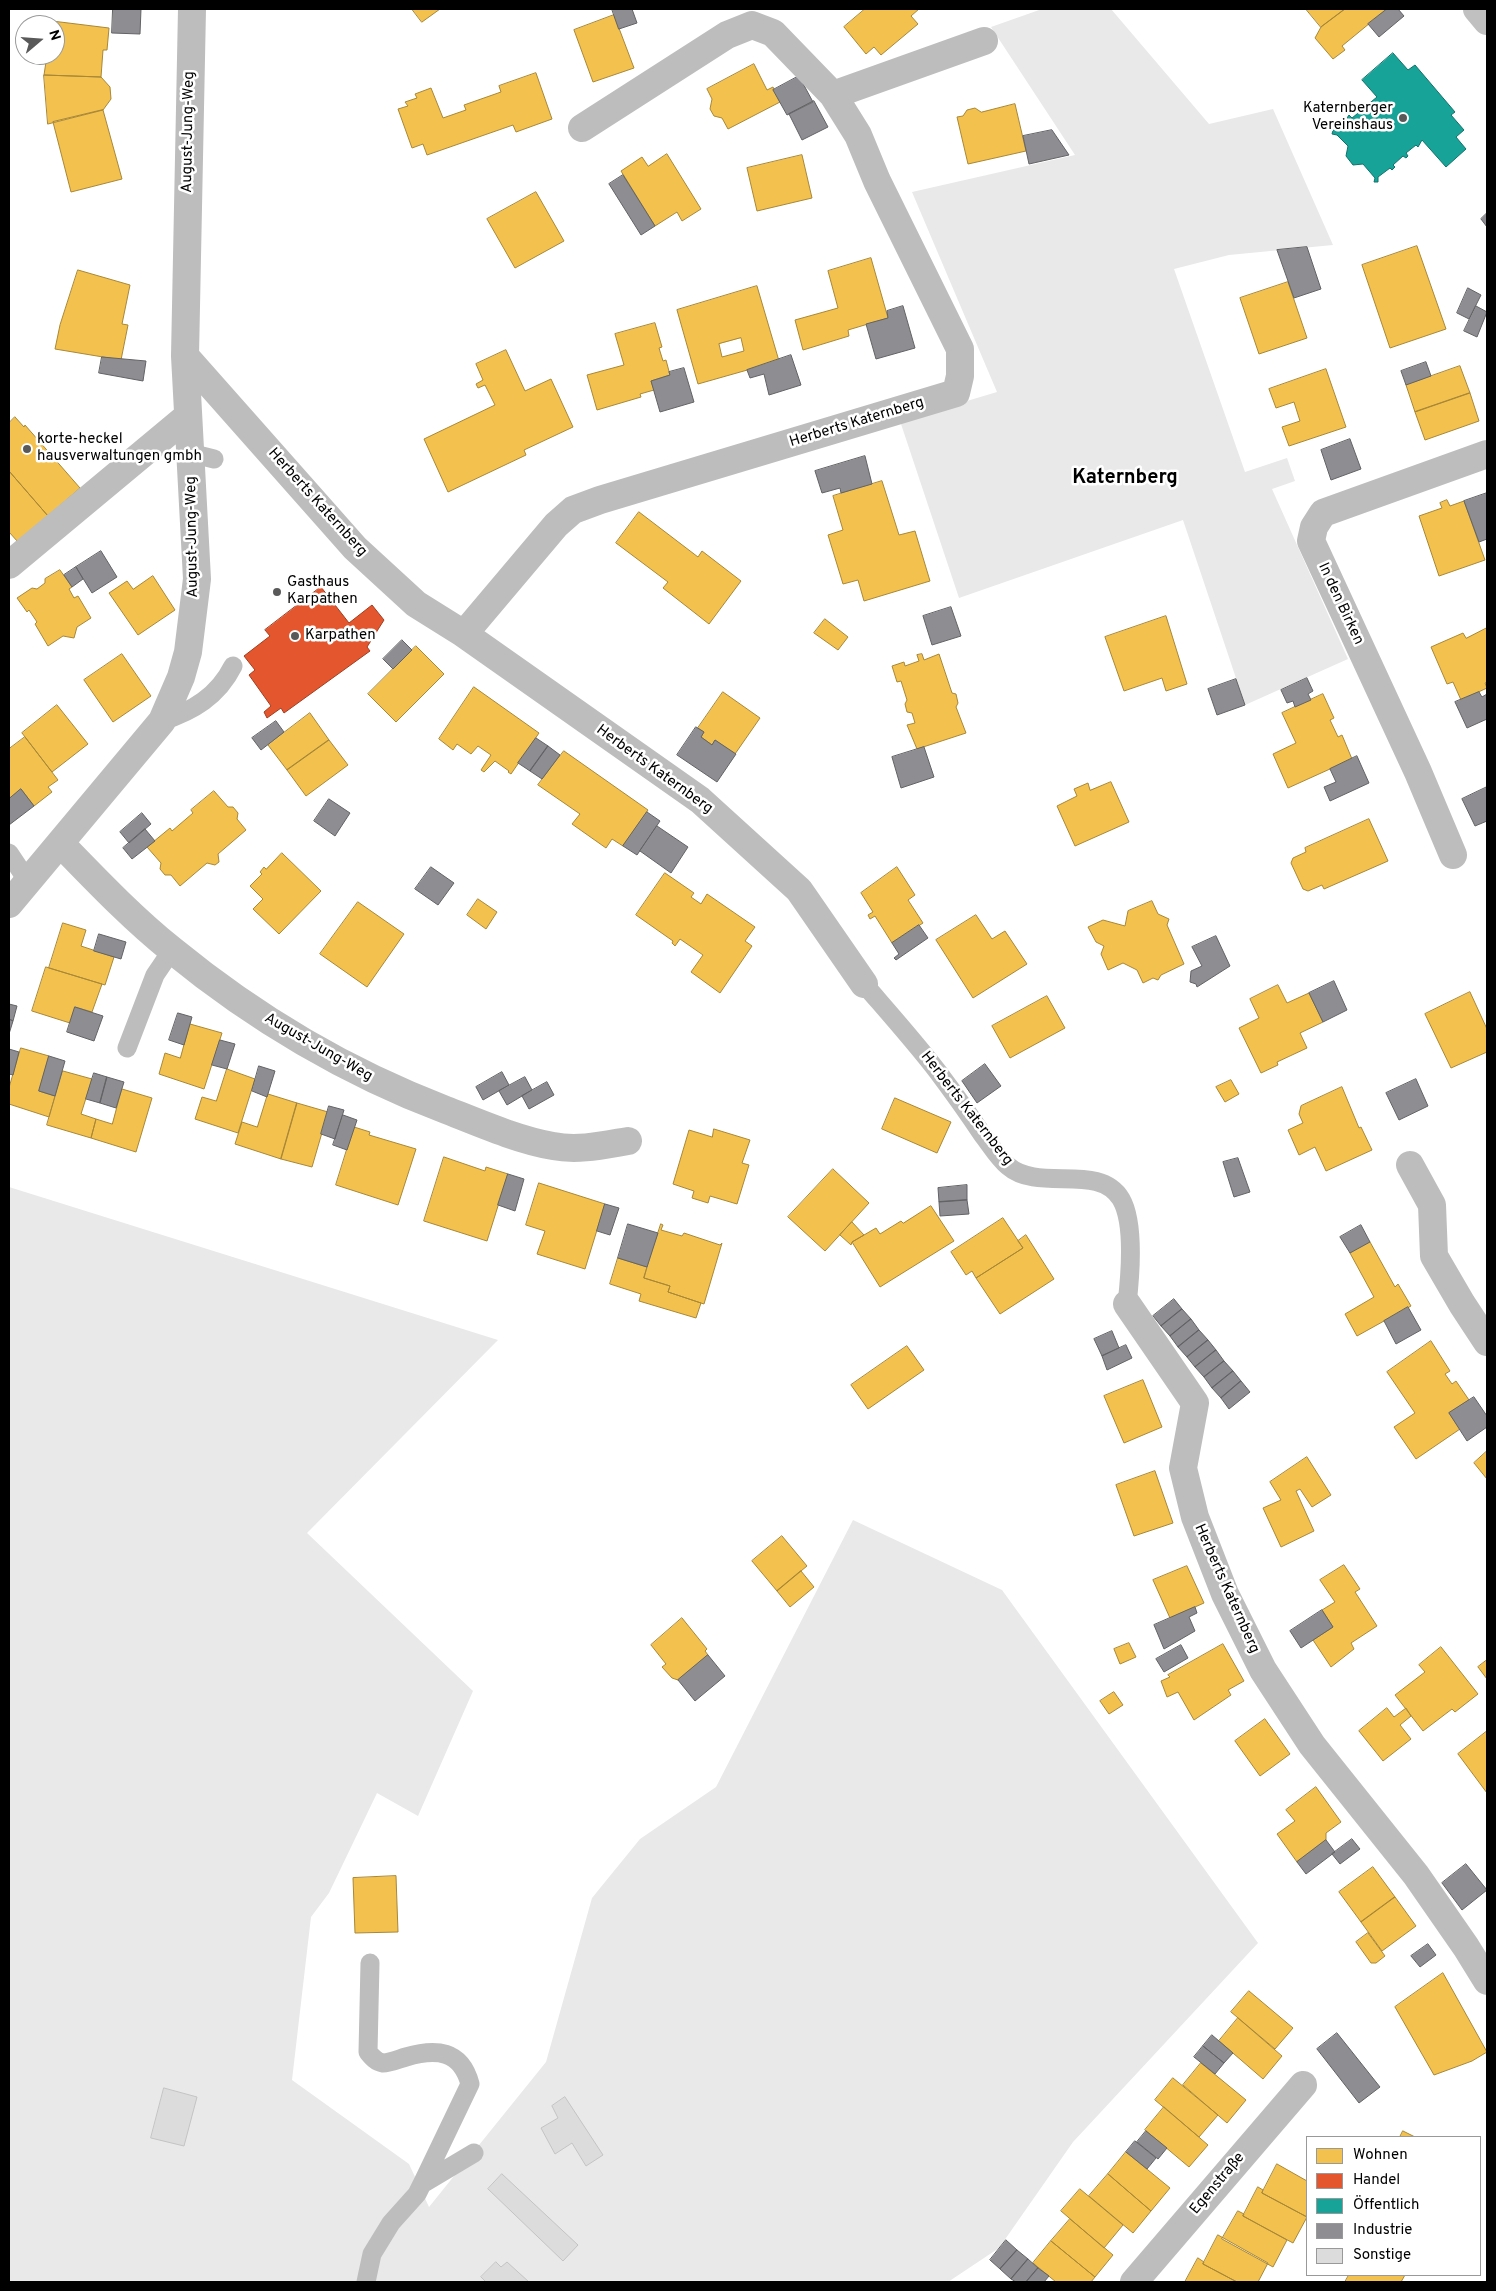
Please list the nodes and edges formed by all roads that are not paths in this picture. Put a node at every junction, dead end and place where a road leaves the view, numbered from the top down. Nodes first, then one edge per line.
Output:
1 (192, 9) edge
2 (1477, 9) edge
3 (1487, 21) edge
4 (984, 41) dead end
5 (833, 95) junction
6 (582, 128) dead end
7 (185, 356) junction
8 (188, 416) junction
9 (1487, 454) edge
10 (9, 565) edge
11 (464, 634) junction
12 (234, 666) dead end
13 (162, 721) junction
14 (60, 843) junction
15 (9, 853) edge
16 (1453, 855) dead end
17 (27, 880) junction
18 (9, 904) edge
19 (172, 950) junction
20 (864, 984) joint
21 (127, 1048) dead end
22 (628, 1141) dead end
23 (1410, 1166) dead end
24 (1127, 1304) joint
25 (1487, 1342) edge
26 (370, 1963) dead end
27 (1487, 1981) edge
28 (1303, 2085) dead end
29 (474, 2152) dead end
30 (422, 2184) junction
31 (366, 2282) edge
32 (1134, 2282) edge

1 - 7 street, August-Jung-Weg
2 - 3 street
4 - 5 street
5 - 6 street, Herberts Katernberg
5 - 11 street, Herberts Katernberg
7 - 8 street, August-Jung-Weg
7 - 11 street, Herberts Katernberg
8 - 10 street
8 - 13 street, August-Jung-Weg
9 - 16 street, In den Birken
11 - 20 street, Herberts Katernberg
12 - 13 lane
13 - 14 street, August-Jung-Weg
14 - 17 street, August-Jung-Weg
14 - 19 street, August-Jung-Weg
15 - 17 lane
17 - 18 street, August-Jung-Weg
19 - 21 lane
19 - 22 street, August-Jung-Weg
20 - 24 lane, Herberts Katernberg
23 - 25 street
24 - 27 street, Herberts Katernberg
26 - 30 lane
28 - 32 street, Egenstraße
29 - 30 lane
30 - 31 lane

